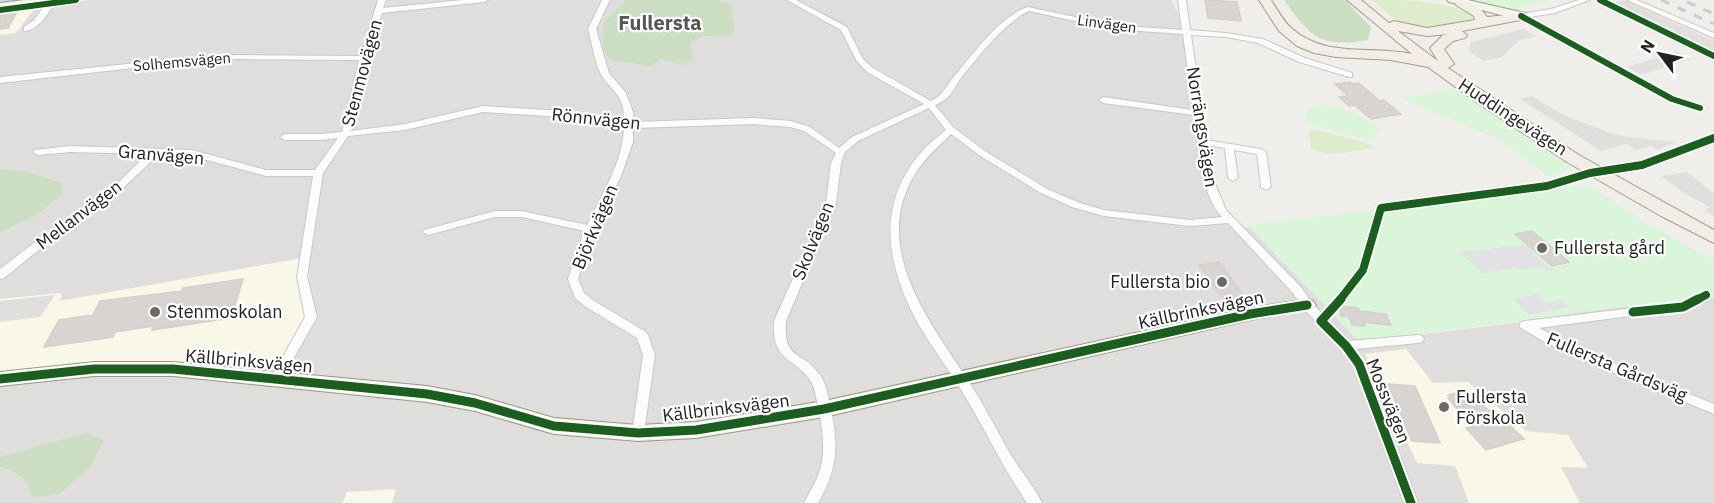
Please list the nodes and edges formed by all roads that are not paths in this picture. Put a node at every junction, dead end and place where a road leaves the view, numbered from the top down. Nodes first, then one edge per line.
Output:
1 (48, 0) edge
2 (53, 0) edge
3 (382, 0) edge
4 (484, 0) edge
5 (606, 0) edge
6 (791, 0) edge
7 (1182, 0) edge
8 (1265, 0) edge
9 (1276, 0) edge
10 (1353, 0) edge
11 (1365, 0) edge
12 (1586, 0) edge
13 (1631, 0) edge
14 (1456, 1) edge
15 (0, 7) edge
16 (379, 11) junction
17 (1521, 16) junction
18 (1481, 23) junction
19 (1390, 26) junction
20 (27, 29) dead end
21 (1188, 33) junction
22 (1714, 36) edge
23 (364, 58) junction
24 (1444, 67) junction
25 (1349, 75) dead end
26 (0, 80) edge
27 (1103, 100) dead end
28 (930, 104) junction
29 (1700, 108) dead end
30 (1198, 112) junction
31 (628, 125) junction
32 (951, 130) junction
33 (346, 132) junction
34 (285, 137) dead end
35 (1203, 142) junction
36 (1229, 147) junction
37 (841, 151) junction
38 (38, 152) dead end
39 (155, 152) junction
40 (318, 173) junction
41 (1233, 178) dead end
42 (1266, 187) dead end
43 (1229, 220) junction
44 (1714, 225) edge
45 (590, 229) junction
46 (428, 232) dead end
47 (1714, 237) edge
48 (0, 275) edge
49 (1307, 305) junction
50 (1633, 312) dead end
51 (1321, 321) joint
52 (1418, 339) dead end
53 (1346, 346) junction
54 (277, 378) junction
55 (959, 378) junction
56 (0, 379) edge
57 (824, 409) junction
58 (1714, 409) edge
59 (638, 433) junction
60 (811, 503) edge
61 (1035, 503) edge
62 (1411, 503) edge

1 - 15 street
2 - 20 street
3 - 16 street, Stenmovägen
4 - 16 street
5 - 31 street, Björkvägen
6 - 28 street
7 - 21 street, Norrängsvägen
8 - 24 main road
9 - 19 main road
10 - 19 main road, Huddingevägen
11 - 19 main road, Huddingevägen
12 - 17 street
13 - 22 street
14 - 17 street
14 - 18 main road
16 - 23 street, Stenmovägen
17 - 18 main road
17 - 24 main road
17 - 29 street
18 - 19 main road
19 - 24 main road, Huddingevägen
21 - 25 street, Linvägen
21 - 28 street, Linvägen
21 - 30 street, Norrängsvägen
23 - 26 street, Solhemsvägen
23 - 33 street, Stenmovägen
24 - 44 main road, Huddingevägen
24 - 47 main road, Huddingevägen
27 - 30 street
28 - 32 street
28 - 37 street
30 - 35 street, Norrängsvägen
31 - 33 street, Rönnvägen
31 - 37 street, Rönnvägen
31 - 45 street, Björkvägen
32 - 43 street
32 - 55 street
33 - 34 street, Rönnvägen
33 - 40 street, Stenmovägen
35 - 36 street
35 - 43 street, Norrängsvägen
36 - 41 street
36 - 42 street
37 - 57 street, Skolvägen
38 - 39 street, Granvägen
39 - 40 street, Granvägen
39 - 48 street, Mellanvägen
40 - 54 street, Stenmovägen
43 - 49 street, Norrängsvägen
45 - 46 street
45 - 59 street, Björkvägen
49 - 51 street, Norrängsvägen
49 - 55 street, Källbrinksvägen
50 - 58 street, Fullersta Gårdsväg
51 - 53 street, Mossvägen
52 - 53 street
53 - 62 street, Mossvägen
54 - 56 street, Källbrinksvägen
54 - 59 street, Källbrinksvägen
55 - 57 street, Källbrinksvägen
55 - 61 street
57 - 59 street, Källbrinksvägen
57 - 60 street, Skolvägen

